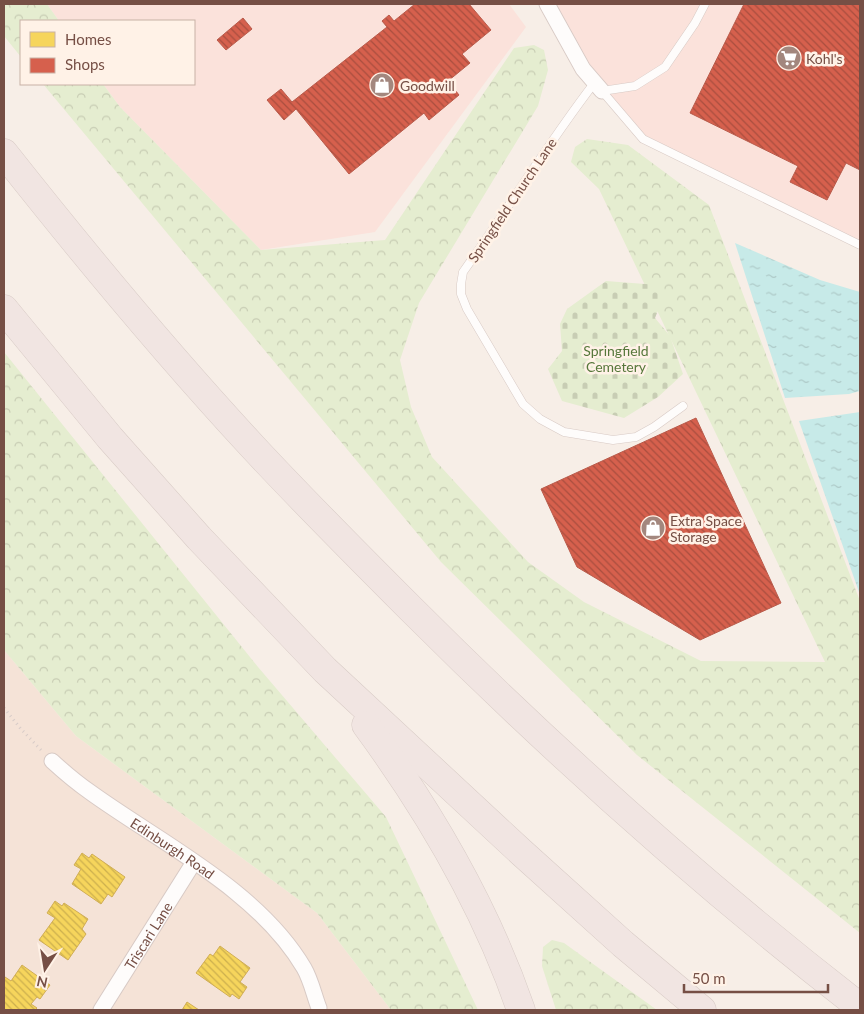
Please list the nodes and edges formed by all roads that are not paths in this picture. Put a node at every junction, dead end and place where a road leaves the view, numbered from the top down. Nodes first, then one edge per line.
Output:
1 (547, 4) edge
2 (705, 4) edge
3 (599, 86) junction
4 (4, 154) edge
5 (860, 245) edge
6 (4, 310) edge
7 (683, 406) dead end
8 (325, 670) junction
9 (52, 762) road end
10 (194, 862) junction
11 (860, 1007) edge
12 (318, 1008) dead end
13 (101, 1010) edge
14 (521, 1010) edge
15 (702, 1010) edge

1 - 3 street
2 - 3 lane
3 - 5 lane
3 - 7 lane, Springfield Church Lane
4 - 11 highway
6 - 8 highway
8 - 14 highway
8 - 15 highway
9 - 10 street, Edinburgh Road
10 - 12 street, Edinburgh Road
10 - 13 street, Triscari Lane

